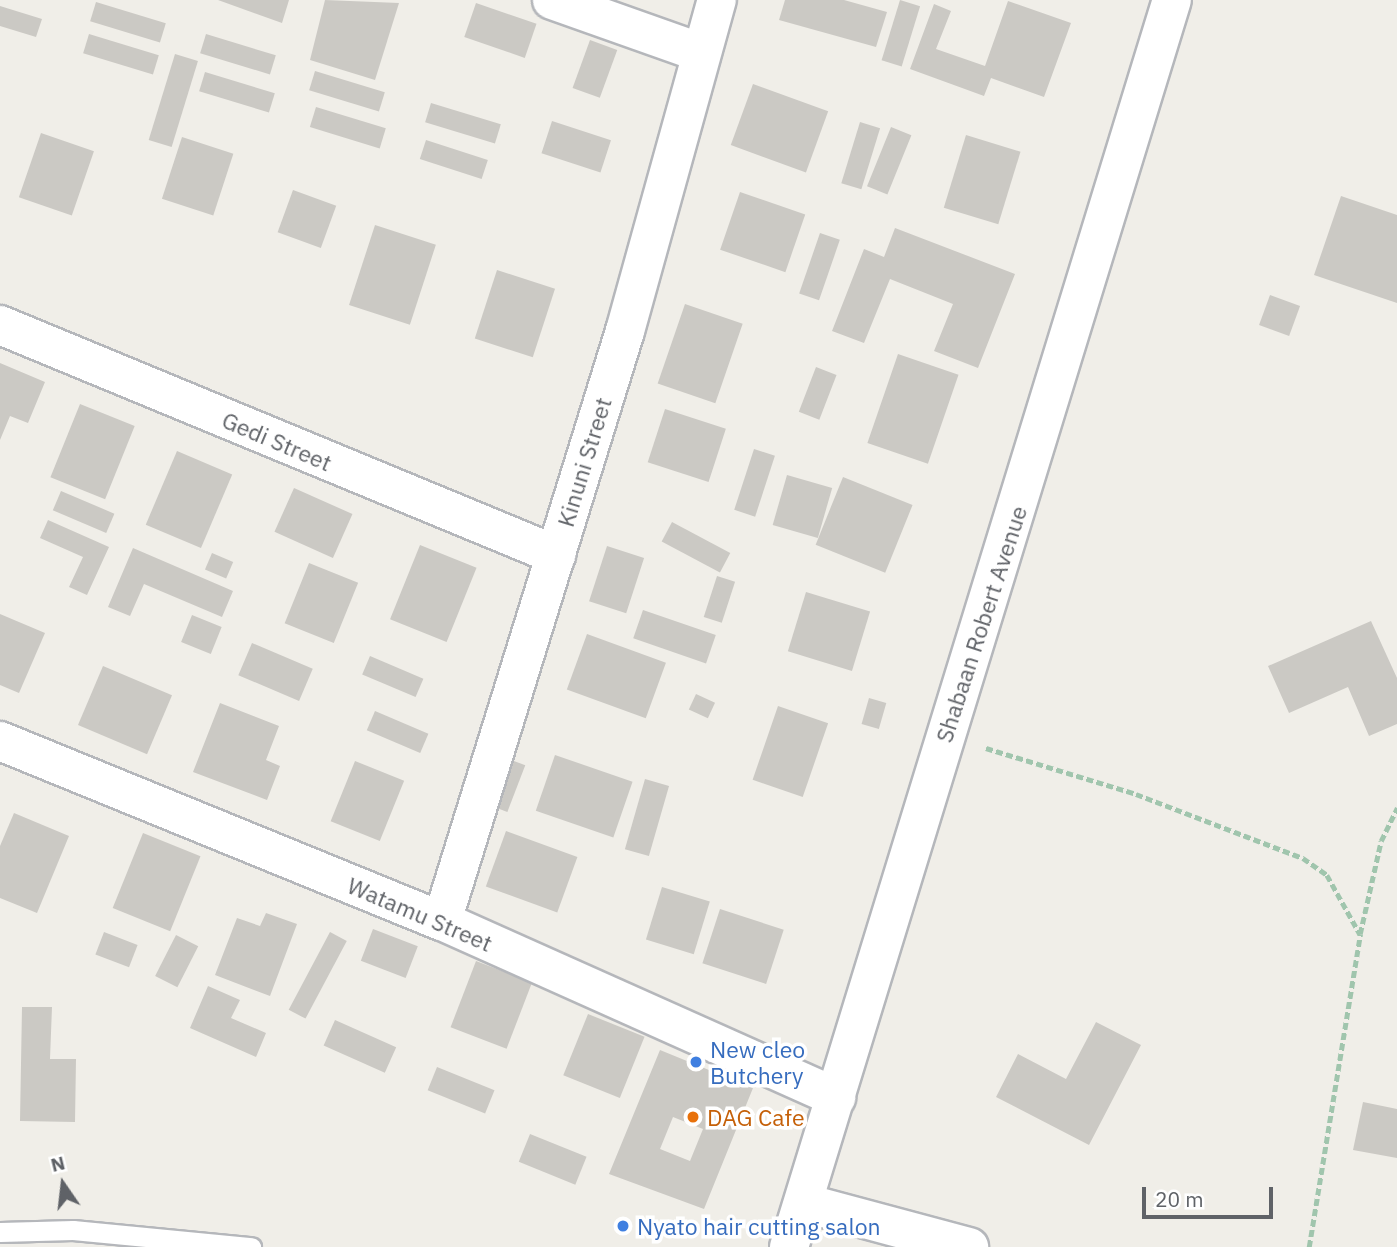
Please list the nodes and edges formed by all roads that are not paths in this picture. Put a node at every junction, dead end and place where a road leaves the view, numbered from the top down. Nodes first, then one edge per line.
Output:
1 (552, 0) edge
2 (717, 0) edge
3 (1172, 0) edge
4 (699, 52) junction
5 (0, 325) edge
6 (555, 555) junction
7 (0, 740) edge
8 (442, 921) junction
9 (836, 1097) junction
10 (805, 1203) junction
11 (0, 1232) edge
12 (251, 1247) edge
13 (789, 1247) edge
14 (969, 1247) edge

1 - 4 street
2 - 4 street, Kinuni Street
3 - 9 street, Shabaan Robert Avenue
4 - 6 street, Kinuni Street
5 - 6 street, Gedi Street
6 - 8 street, Kinuni Street
7 - 8 street, Watamu Street
8 - 9 street, Watamu Street
9 - 10 street, Shabaan Robert Avenue
10 - 13 street, Shabaan Robert Avenue
10 - 14 street
11 - 12 lane

